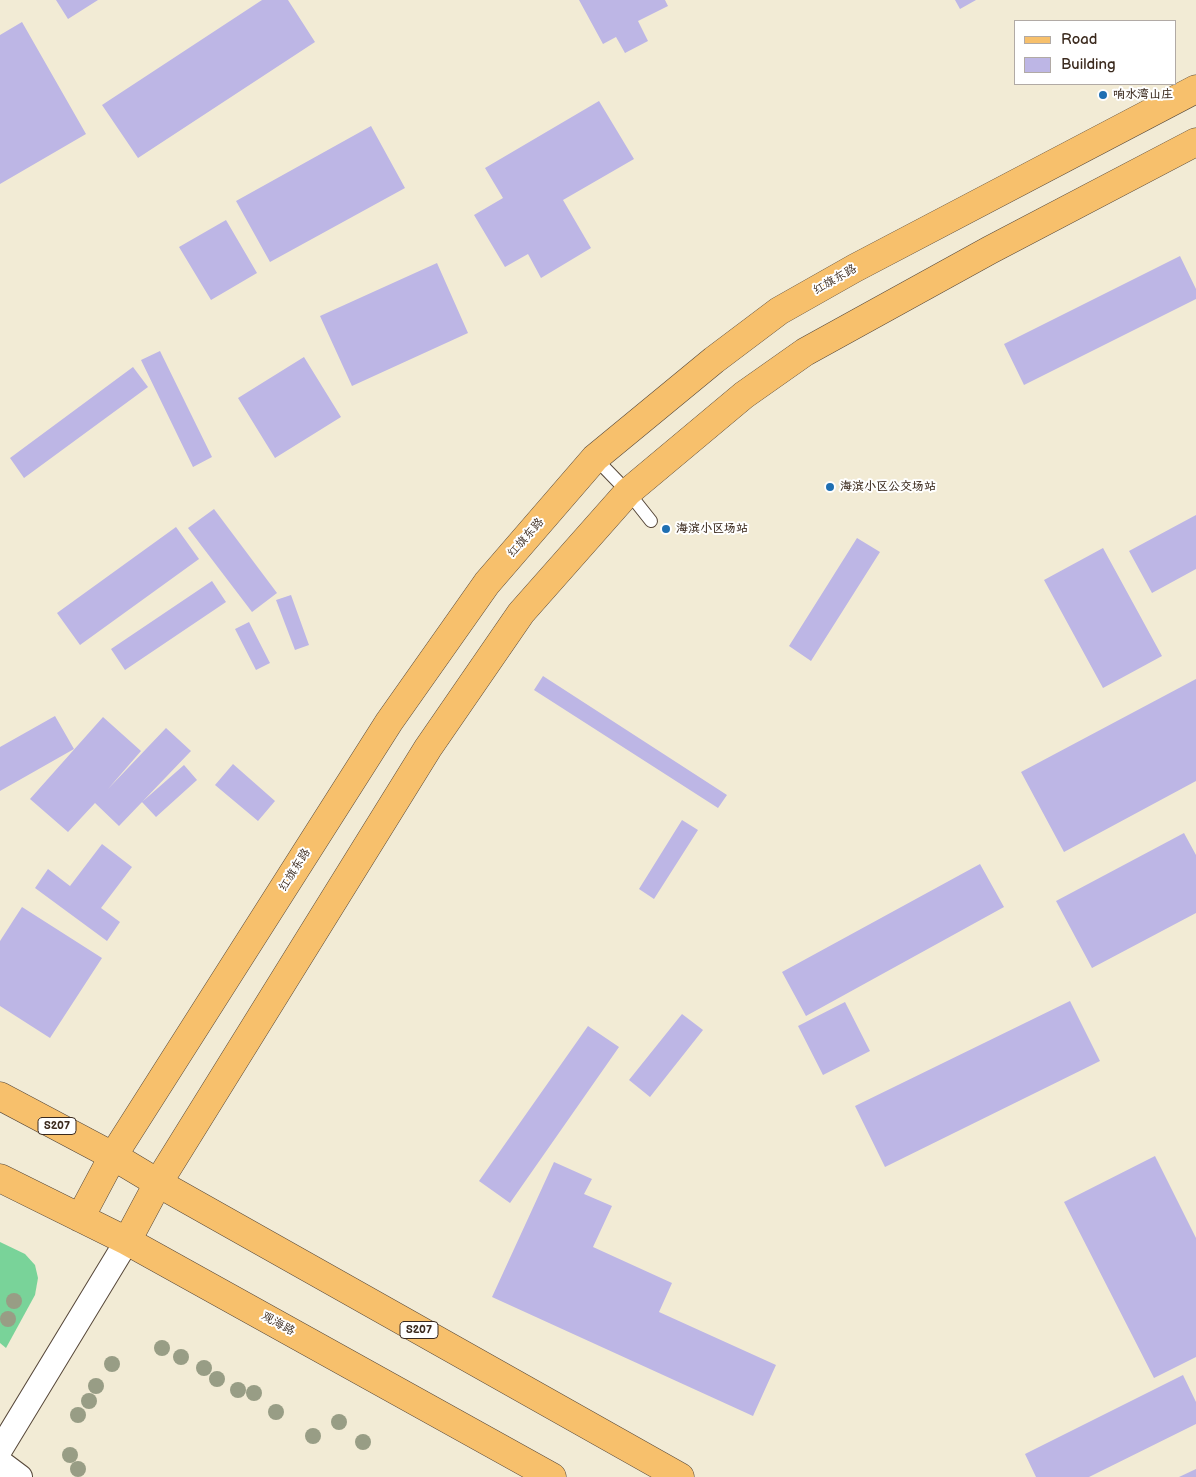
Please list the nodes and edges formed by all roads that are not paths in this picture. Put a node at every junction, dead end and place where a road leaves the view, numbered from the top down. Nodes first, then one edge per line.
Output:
1 (1196, 89) edge
2 (1196, 142) edge
3 (595, 458) junction
4 (628, 492) junction
5 (650, 520) dead end
6 (0, 1096) edge
7 (114, 1156) junction
8 (0, 1178) edge
9 (158, 1183) junction
10 (80, 1218) junction
11 (127, 1241) junction
12 (0, 1450) edge
13 (0, 1462) edge
14 (20, 1477) edge
15 (552, 1477) edge
16 (680, 1477) edge

1 - 3 main road, 红旗东路
2 - 4 main road
3 - 4 lane
3 - 7 main road, 红旗东路
4 - 5 lane
4 - 9 main road
6 - 7 main road, S207
7 - 9 main road, S207
7 - 10 main road, 红旗东路
8 - 10 main road, 观海路
9 - 11 main road
9 - 16 main road, S207
10 - 11 main road, 观海路
11 - 12 street
11 - 15 main road, 观海路
13 - 14 street

